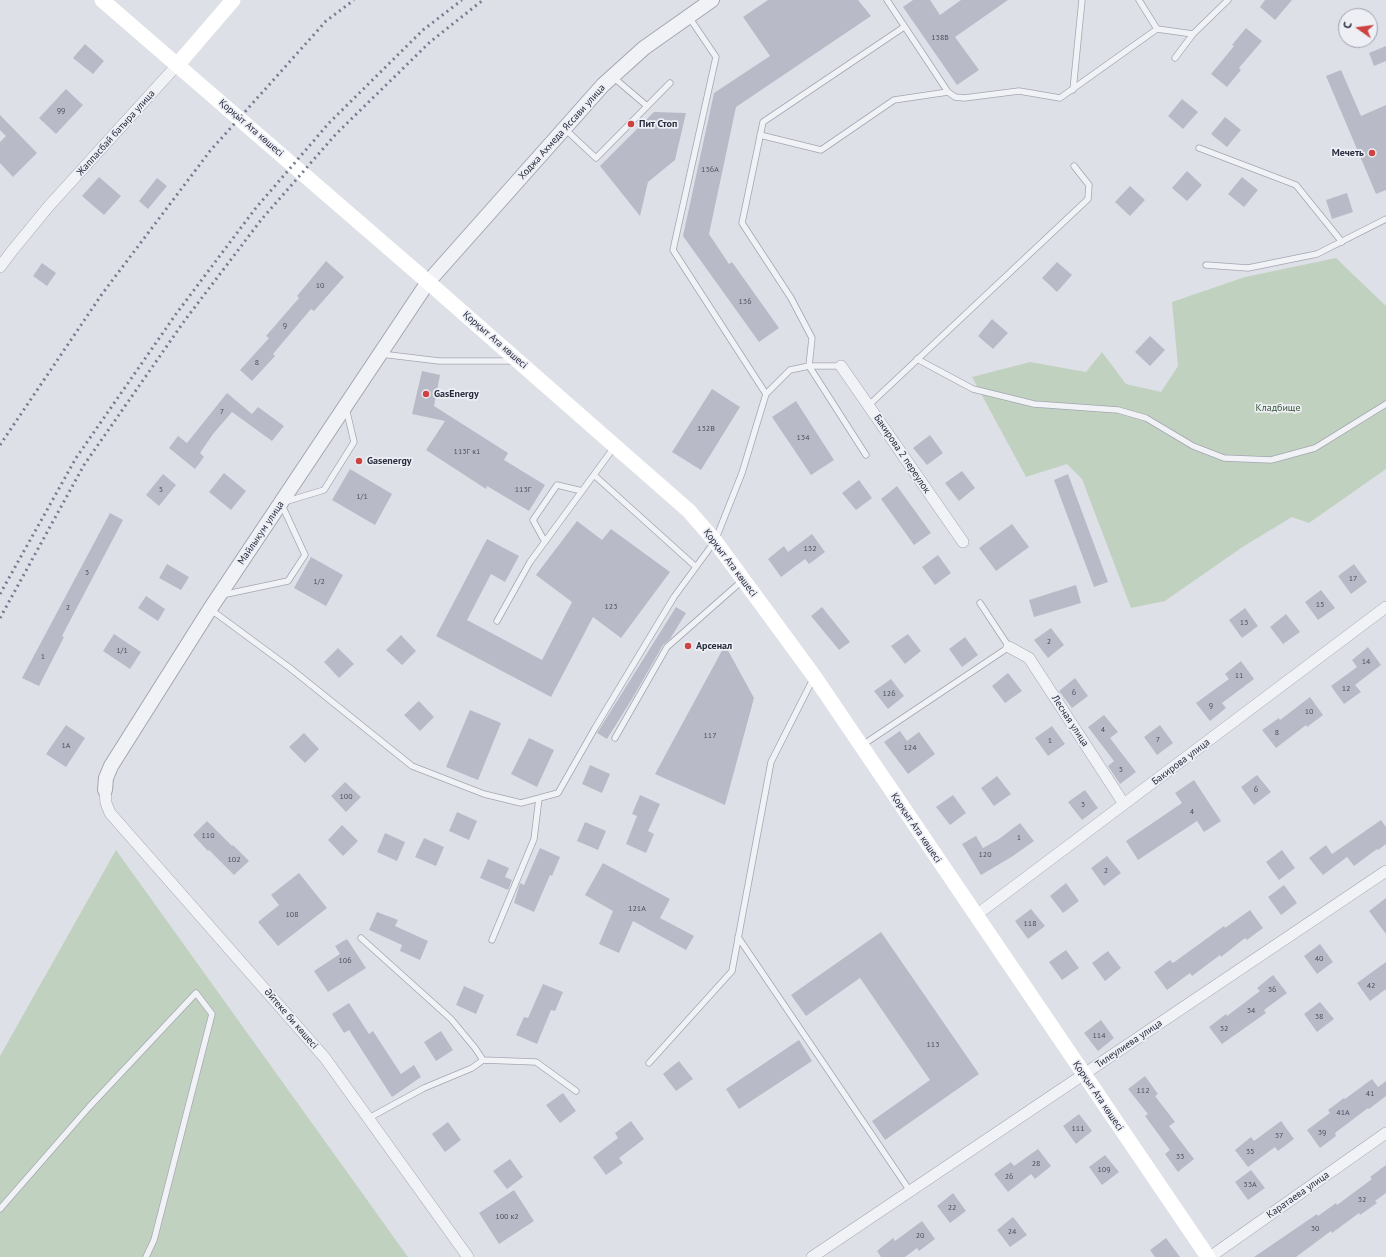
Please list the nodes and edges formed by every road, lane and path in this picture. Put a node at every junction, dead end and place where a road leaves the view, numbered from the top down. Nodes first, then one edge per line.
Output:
1 (102, 0) edge
2 (233, 0) edge
3 (712, 0) edge
4 (888, 0) edge
5 (1082, 0) edge
6 (1138, 0) edge
7 (1218, 0) edge
8 (1228, 0) edge
9 (1222, 6) junction
10 (688, 16) junction
11 (904, 27) junction
12 (1157, 29) junction
13 (1193, 34) junction
14 (1175, 58) dead end
15 (178, 64) junction
16 (612, 76) junction
17 (670, 83) dead end
18 (1073, 90) junction
19 (948, 92) junction
20 (647, 106) junction
21 (564, 129) junction
22 (760, 134) junction
23 (1199, 148) dead end
24 (1074, 166) dead end
25 (1386, 219) edge
26 (1342, 242) junction
27 (1206, 265) dead end
28 (0, 267) edge
29 (428, 282) junction
30 (380, 354) junction
31 (917, 359) junction
32 (519, 362) junction
33 (810, 366) junction
34 (842, 366) joint
35 (766, 394) junction
36 (1386, 404) edge
37 (869, 405) junction
38 (345, 406) junction
39 (615, 446) junction
40 (866, 455) dead end
41 (594, 475) junction
42 (582, 491) junction
43 (281, 503) junction
44 (715, 541) junction
45 (545, 542) junction
46 (963, 542) dead end
47 (696, 567) junction
48 (744, 580) junction
49 (219, 595) junction
50 (980, 603) dead end
51 (1386, 607) edge
52 (210, 609) junction
53 (497, 621) dead end
54 (1008, 647) junction
55 (814, 676) junction
56 (615, 738) dead end
57 (861, 746) junction
58 (105, 790) joint
59 (539, 798) junction
60 (1124, 804) junction
61 (1386, 871) edge
62 (975, 916) junction
63 (738, 937) junction
64 (361, 938) dead end
65 (492, 940) dead end
66 (483, 1060) junction
67 (649, 1064) dead end
68 (1083, 1074) junction
69 (576, 1091) dead end
70 (369, 1118) junction
71 (1386, 1133) edge
72 (910, 1190) junction
73 (0, 1209) edge
74 (146, 1257) edge
75 (468, 1257) edge
76 (812, 1257) edge
77 (1209, 1257) edge

1 - 15 main road, Қорқыт Ата көшесі
2 - 15 main road, Жаппасбай батыра улица
3 - 10 street, Ходжа Ахмеда Яссави улица
4 - 11 lane
5 - 18 lane
6 - 12 lane
7 - 9 lane
8 - 9 lane
9 - 13 lane
10 - 16 street, Ходжа Ахмеда Яссави улица
10 - 35 lane
11 - 19 lane
11 - 22 lane
12 - 13 lane
12 - 18 lane
13 - 14 lane
15 - 28 street, Жаппасбай батыра улица
15 - 29 main road, Қорқыт Ата көшесі
16 - 20 lane
16 - 21 street, Ходжа Ахмеда Яссави улица
17 - 20 lane
18 - 19 lane
19 - 22 lane
20 - 21 lane
21 - 29 street, Ходжа Ахмеда Яссави улица
22 - 33 lane
23 - 26 lane
24 - 31 lane
25 - 26 lane
26 - 27 lane
29 - 30 street, Майлыкум улица
29 - 32 main road, Қорқыт Ата көшесі
30 - 32 lane
30 - 38 street, Майлыкум улица
31 - 36 lane
31 - 37 lane
32 - 39 main road, Қорқыт Ата көшесі
33 - 34 lane
33 - 35 lane
33 - 40 lane
34 - 37 street, Бакирова 2 переулок
35 - 44 lane
37 - 46 street, Бакирова 2 переулок
38 - 43 street, Майлыкум улица
38 - 43 lane
39 - 41 lane
39 - 44 main road, Қорқыт Ата көшесі
41 - 42 lane
41 - 47 lane
42 - 45 lane
42 - 45 lane
43 - 49 street, Майлыкум улица
43 - 49 lane
44 - 47 lane
44 - 48 main road, Қорқыт Ата көшесі
45 - 53 lane
47 - 59 lane
48 - 55 main road, Қорқыт Ата көшесі
48 - 56 lane
49 - 52 street, Майлыкум улица
50 - 54 lane
51 - 60 street, Бакирова улица
52 - 58 street, Майлыкум улица
52 - 59 lane
54 - 57 lane
54 - 60 street, Лесная улица
55 - 57 main road, Қорқыт Ата көшесі
55 - 63 lane
57 - 62 main road, Қорқыт Ата көшесі
58 - 70 street, Әйтеке би көшесі
59 - 65 lane
60 - 62 street, Бакирова улица
61 - 68 street, Тилеулиева улица
62 - 68 main road, Қорқыт Ата көшесі
63 - 67 lane
63 - 72 lane
64 - 66 lane
66 - 69 lane
66 - 70 lane
68 - 72 street, Тилеулиева улица
68 - 77 main road, Қорқыт Ата көшесі
70 - 75 street, Әйтеке би көшесі
71 - 77 street, Каратаева улица
72 - 76 street, Тилеулиева улица
73 - 74 lane

